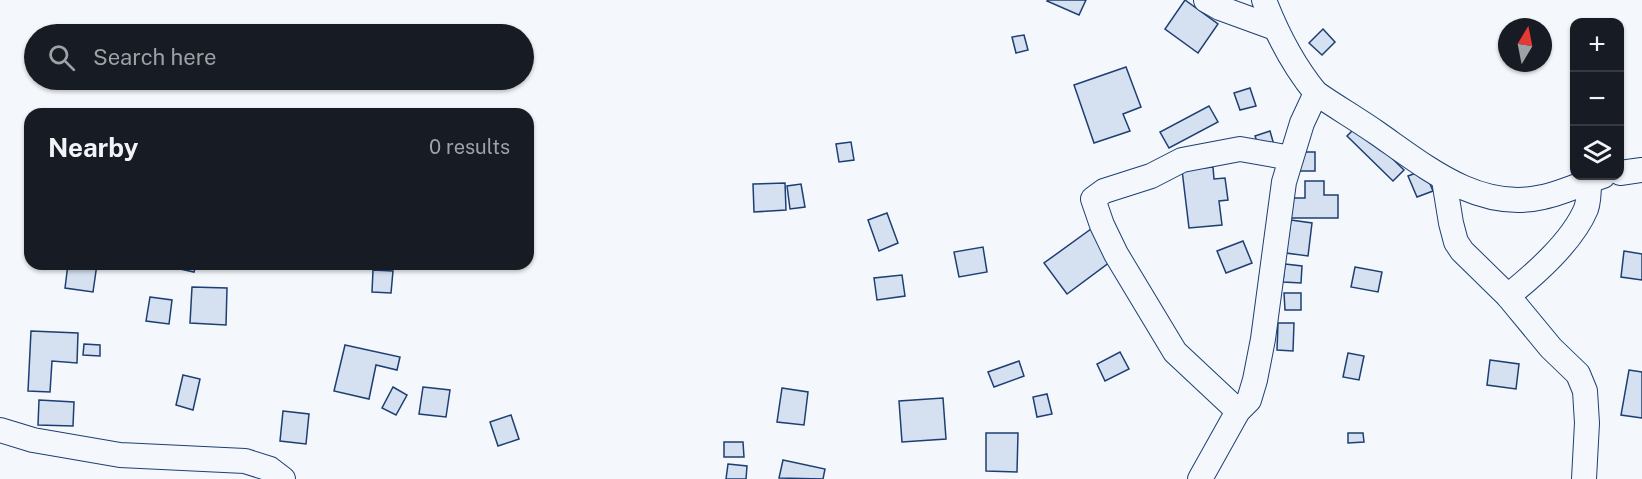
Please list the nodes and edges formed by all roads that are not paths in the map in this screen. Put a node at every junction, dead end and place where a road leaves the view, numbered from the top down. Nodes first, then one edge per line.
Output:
1 (1206, 0) edge
2 (1264, 0) edge
3 (1275, 28) junction
4 (1316, 93) junction
5 (1292, 158) junction
6 (1642, 170) edge
7 (1624, 172) edge
8 (1444, 180) junction
9 (1591, 180) edge
10 (1595, 180) edge
11 (1508, 296) junction
12 (1238, 411) junction
13 (0, 430) edge
14 (283, 479) edge
15 (1200, 479) edge
16 (1584, 479) edge

1 - 3 street
2 - 3 street
3 - 4 street
4 - 5 street
4 - 8 street
5 - 12 street
5 - 12 street
6 - 7 street
8 - 9 street
8 - 11 street
10 - 11 street
11 - 16 street
12 - 15 street
13 - 14 street

